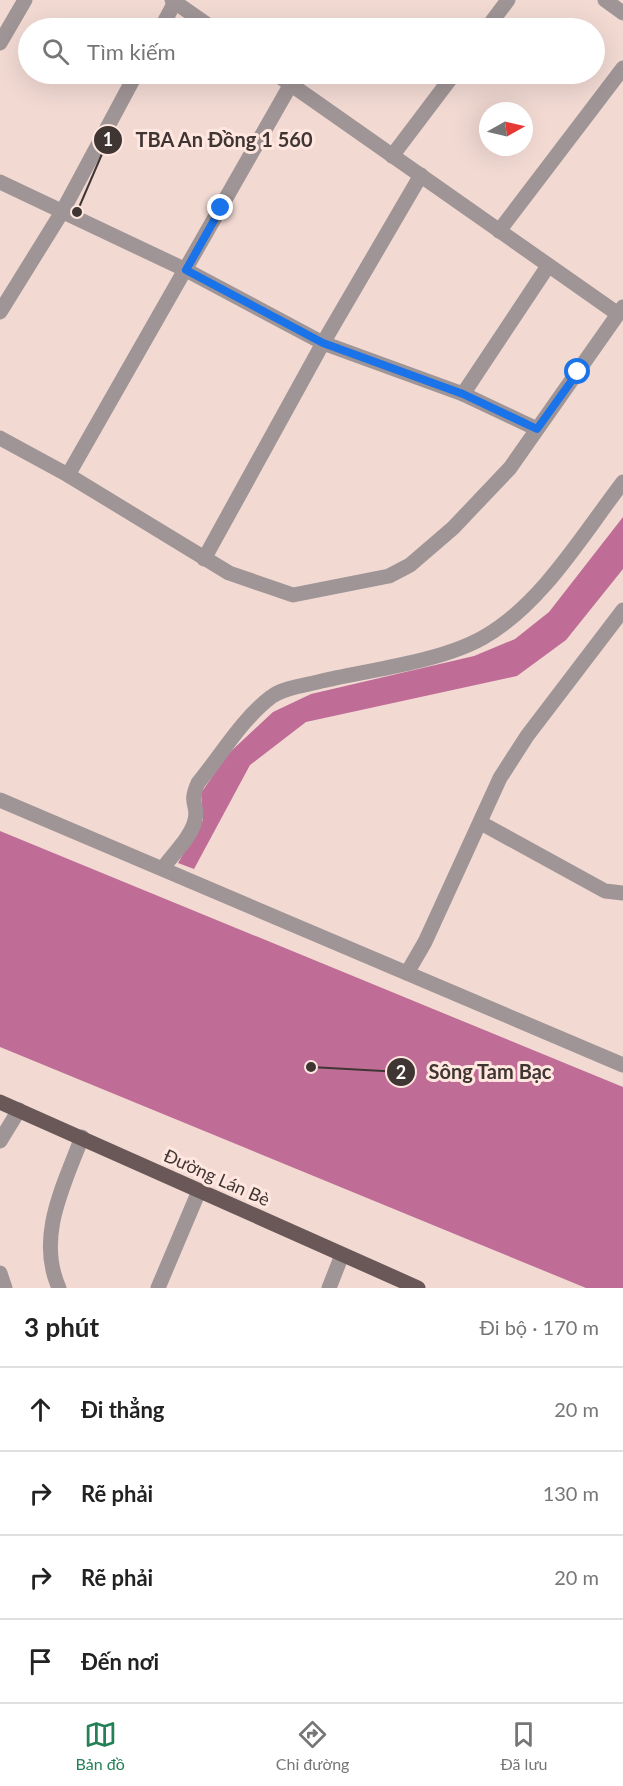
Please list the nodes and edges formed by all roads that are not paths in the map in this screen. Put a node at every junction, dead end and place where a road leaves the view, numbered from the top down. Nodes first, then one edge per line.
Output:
1 (25, 0) edge
2 (508, 0) edge
3 (173, 1) edge
4 (165, 18) edge
5 (198, 18) edge
6 (494, 18) edge
7 (0, 43) edge
8 (623, 68) edge
9 (131, 84) edge
10 (291, 84) joint
11 (447, 84) edge
12 (393, 156) junction
13 (421, 176) junction
14 (0, 182) edge
15 (62, 212) junction
16 (499, 231) junction
17 (548, 266) junction
18 (186, 270) junction
19 (620, 311) edge
20 (0, 312) edge
21 (323, 343) junction
22 (463, 394) junction
23 (537, 429) junction
24 (0, 438) edge
25 (68, 476) junction
26 (623, 483) edge
27 (204, 559) junction
28 (623, 610) edge
29 (0, 800) edge
30 (481, 823) junction
31 (163, 868) junction
32 (623, 893) edge
33 (407, 973) junction
34 (623, 1065) edge
35 (0, 1102) edge
36 (19, 1110) junction
37 (82, 1137) junction
38 (0, 1142) edge
39 (200, 1191) junction
40 (342, 1255) junction
41 (0, 1273) edge
42 (5, 1288) edge
43 (59, 1288) edge
44 (158, 1288) edge
45 (329, 1288) edge
46 (418, 1288) edge

1 - 7 street
2 - 6 street
3 - 4 street
3 - 5 street
8 - 16 street
9 - 15 street
10 - 12 street
10 - 18 street
11 - 12 street
12 - 13 street
13 - 16 street
13 - 21 street
14 - 15 street
15 - 18 street
15 - 20 street
16 - 17 street
17 - 19 street
17 - 22 street
18 - 21 street
18 - 25 street
19 - 23 street
21 - 22 street
21 - 27 street
22 - 23 street
23 - 27 street
24 - 25 street
25 - 27 street
26 - 31 street
28 - 30 street
29 - 31 street
30 - 32 street
30 - 33 street
31 - 33 street
33 - 34 street
35 - 36 main road, Đường Lán Bè
36 - 37 main road, Đường Lán Bè
36 - 38 street
37 - 39 main road, Đường Lán Bè
37 - 43 street
39 - 40 main road, Đường Lán Bè
39 - 44 street
40 - 45 street
40 - 46 main road, Đường Lán Bè
41 - 42 street

